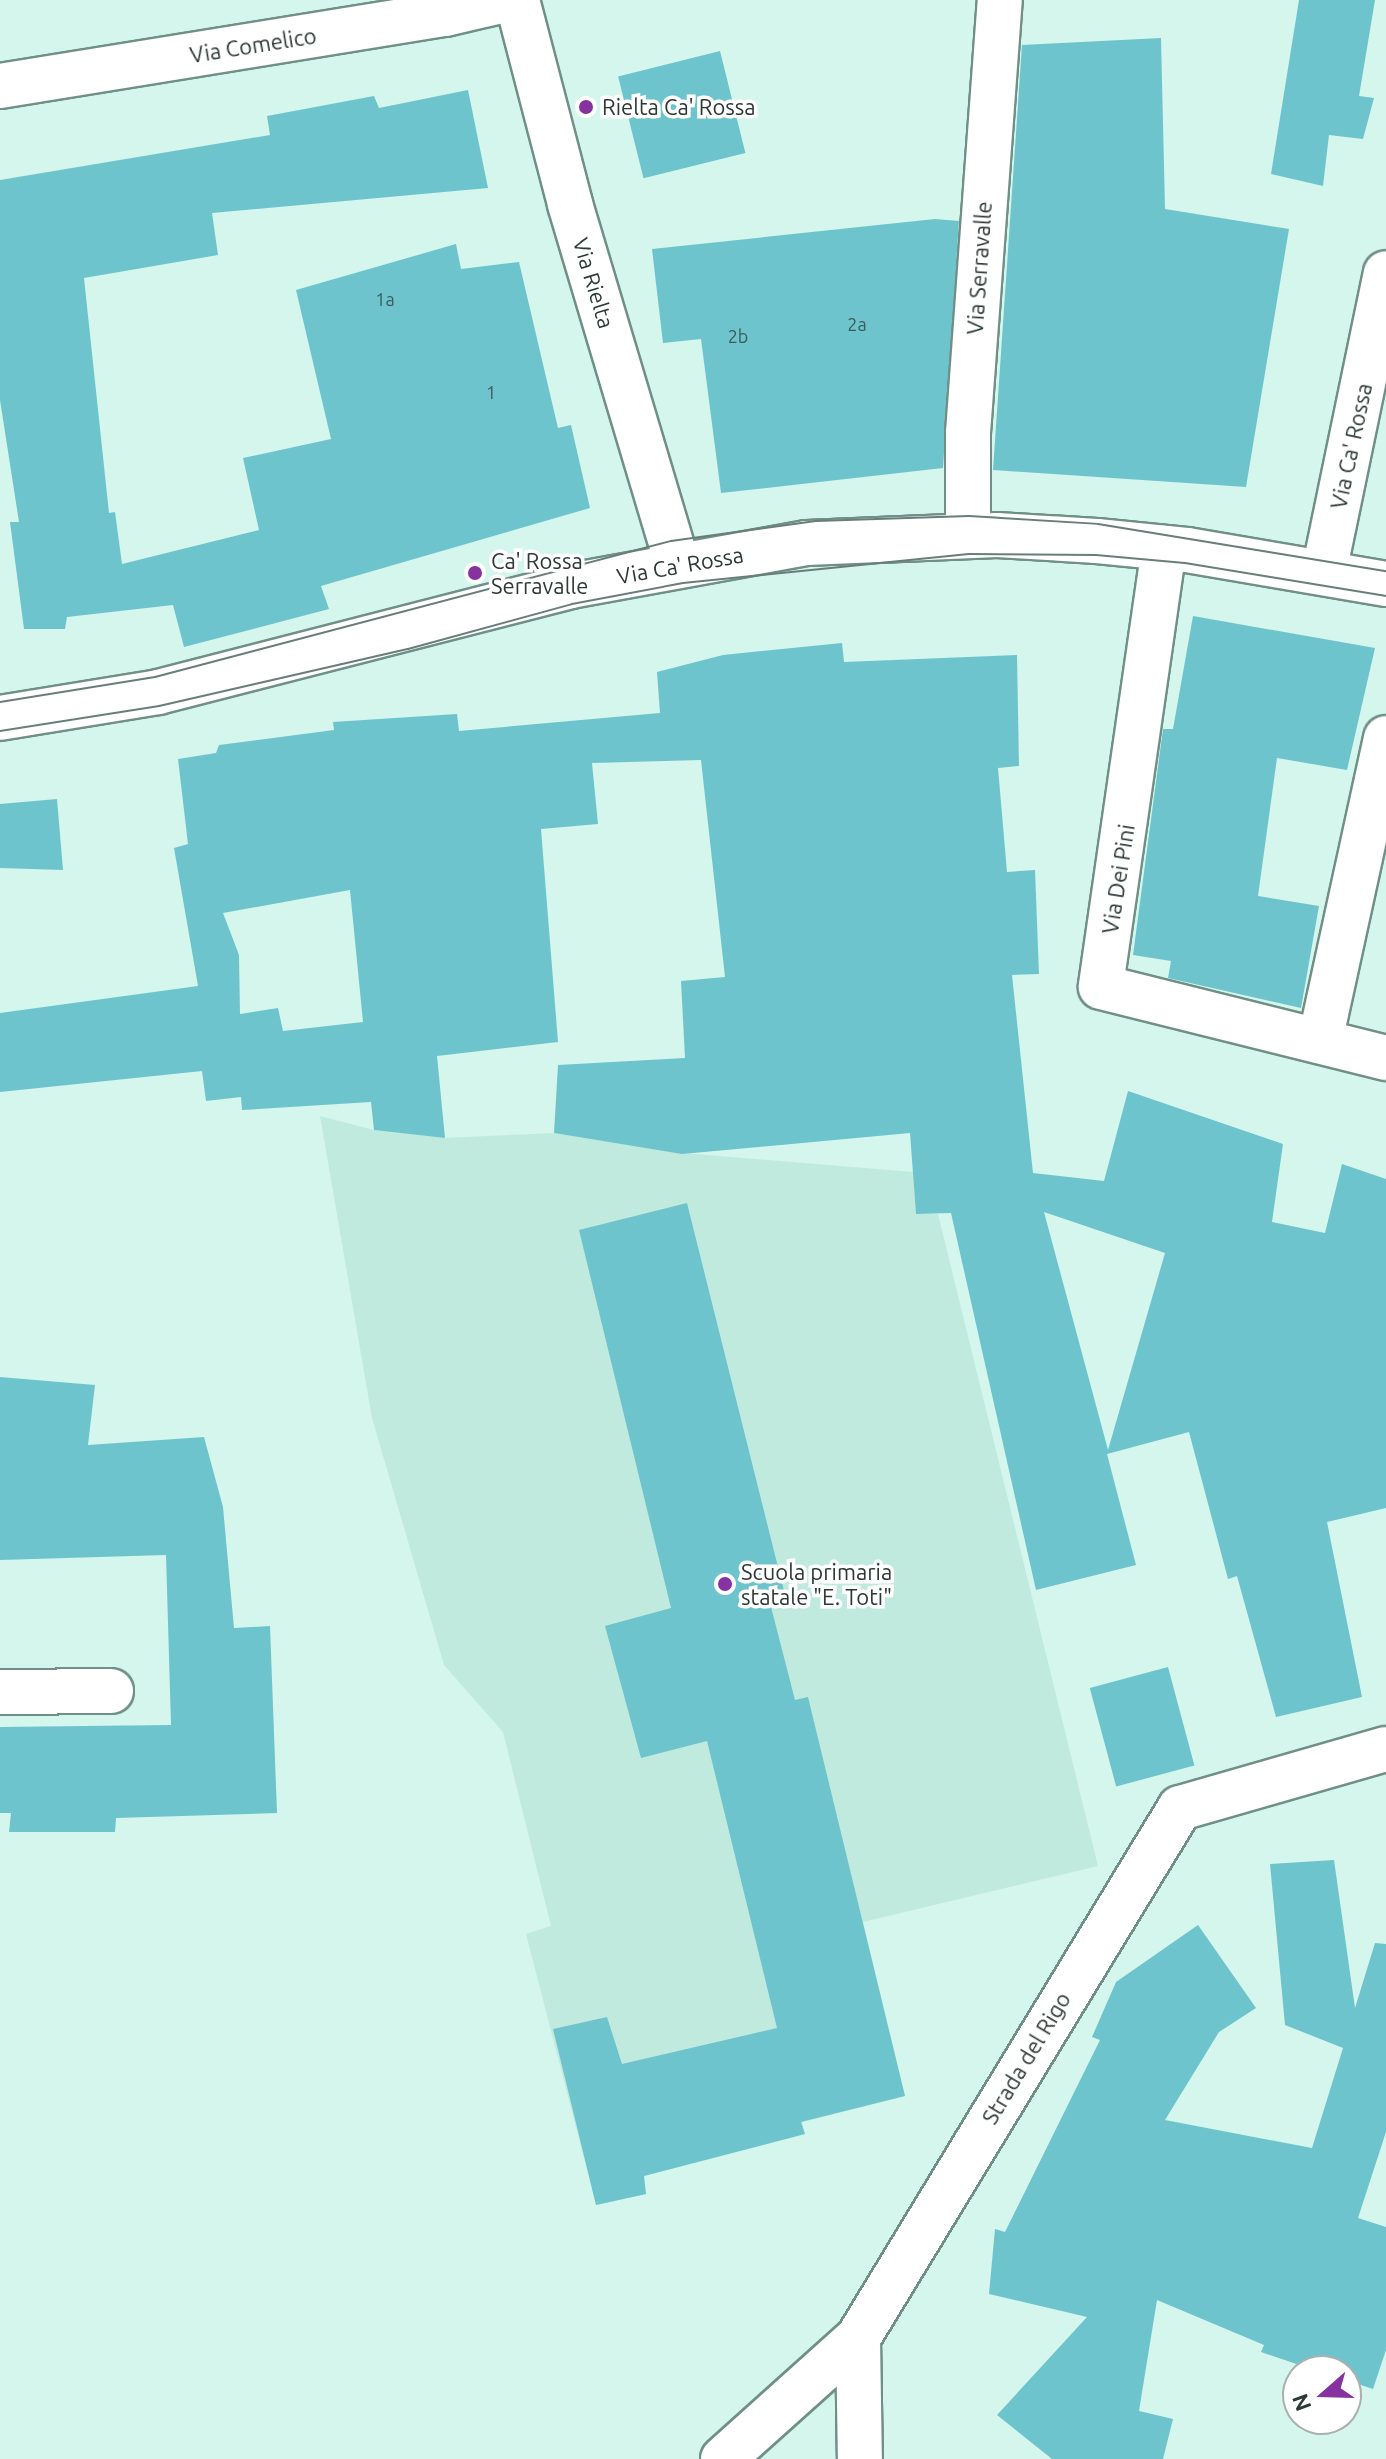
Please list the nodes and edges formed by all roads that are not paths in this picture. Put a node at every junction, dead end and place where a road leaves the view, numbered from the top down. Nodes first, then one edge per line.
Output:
1 (505, 0) edge
2 (517, 0) edge
3 (1000, 0) edge
4 (0, 86) edge
5 (1386, 273) edge
6 (968, 536) junction
7 (1164, 548) junction
8 (677, 564) junction
9 (1324, 572) junction
10 (1386, 584) edge
11 (0, 718) edge
12 (1386, 738) edge
13 (1320, 1041) junction
14 (1386, 1058) edge
15 (111, 1691) dead end
16 (0, 1692) edge
17 (1386, 1749) edge
18 (858, 2338) junction
19 (723, 2459) edge
20 (860, 2459) edge

1 - 4 street, Via Comelico
2 - 8 street, Via Rielta
3 - 6 street, Via Serravalle
5 - 9 street, Via Ca' Rossa
6 - 7 street, Via Ca' Rossa
6 - 8 street, Via Ca' Rossa
7 - 9 street, Via Ca' Rossa
7 - 13 street, Via Dei Pini
8 - 11 street, Via Ca' Rossa
9 - 10 street, Via Ca' Rossa
12 - 13 street
13 - 14 street, Via Dei Pini
15 - 16 street
17 - 18 street, Strada del Rigo
18 - 19 street, Strada del Rigo
18 - 20 street

